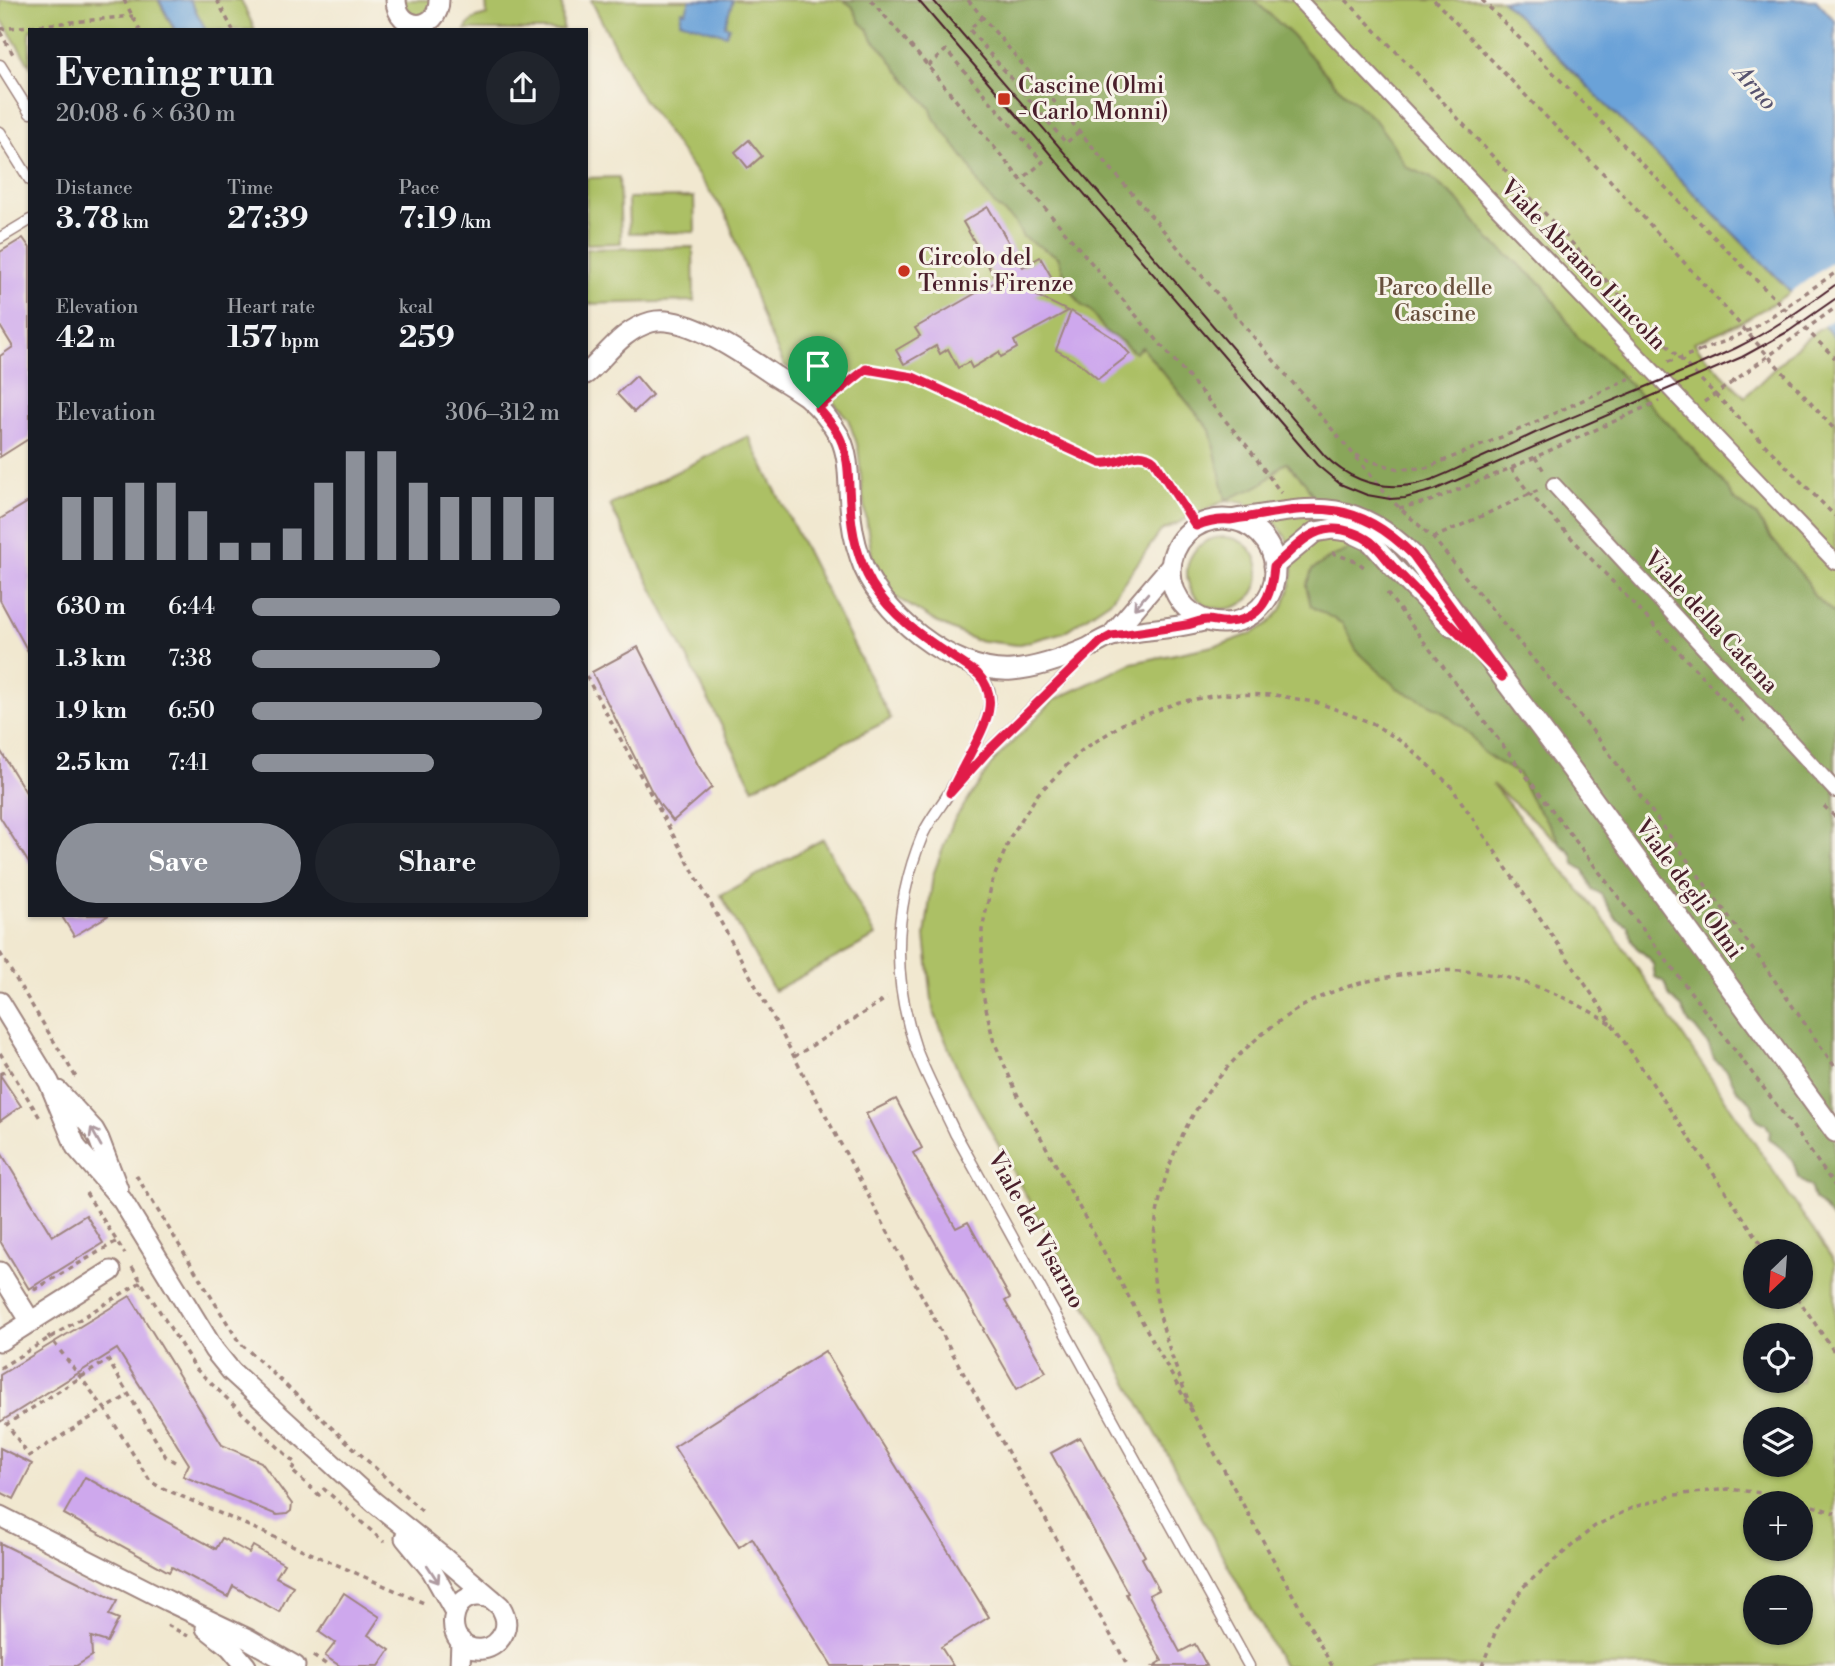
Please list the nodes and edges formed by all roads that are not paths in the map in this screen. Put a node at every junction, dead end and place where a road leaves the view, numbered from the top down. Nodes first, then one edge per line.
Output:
1 (396, 0) edge
2 (439, 0) edge
3 (1299, 0) edge
4 (426, 27) edge
5 (0, 65) edge
6 (28, 110) edge
7 (0, 132) edge
8 (28, 177) edge
9 (28, 221) edge
10 (0, 238) edge
11 (588, 372) edge
12 (1554, 485) road end
13 (1230, 520) junction
14 (1835, 562) edge
15 (1171, 566) junction
16 (1274, 566) junction
17 (1206, 620) junction
18 (1105, 639) junction
19 (951, 655) junction
20 (1502, 677) junction
21 (1835, 790) edge
22 (950, 793) junction
23 (0, 1002) edge
24 (1835, 1132) edge
25 (111, 1271) dead end
26 (0, 1272) edge
27 (31, 1322) junction
28 (0, 1341) edge
29 (374, 1502) junction
30 (0, 1516) edge
31 (492, 1599) junction
32 (168, 1601) junction
33 (454, 1614) junction
34 (461, 1641) junction
35 (489, 1647) junction
36 (246, 1666) edge
37 (295, 1666) edge
38 (460, 1666) edge
39 (476, 1666) edge
40 (1249, 1666) edge

1 - 4 street
2 - 4 street
3 - 14 street, Viale Abramo Lincoln
5 - 6 lane
7 - 8 lane
9 - 10 lane
11 - 19 street, Viale del Visarno
12 - 21 street, Viale della Catena
13 - 15 street
13 - 16 street
13 - 20 street, Viale degli Olmi
15 - 17 street
15 -> 18 street, Viale del Visarno
16 - 17 street
16 - 20 street, Viale degli Olmi
17 - 18 street, Viale del Visarno
18 - 19 street, Viale del Visarno
18 - 22 lane, Viale del Visarno
19 - 22 lane, Viale del Visarno
20 - 24 street, Viale degli Olmi
22 - 40 lane, Viale del Visarno
23 - 29 street
25 - 27 street
26 - 27 street
27 - 28 street
29 - 31 street
29 -> 33 street
30 - 32 street
31 - 33 street
31 - 35 street
32 - 36 street
32 - 37 street
33 - 34 street
34 - 35 street
34 - 38 street
35 - 39 street

